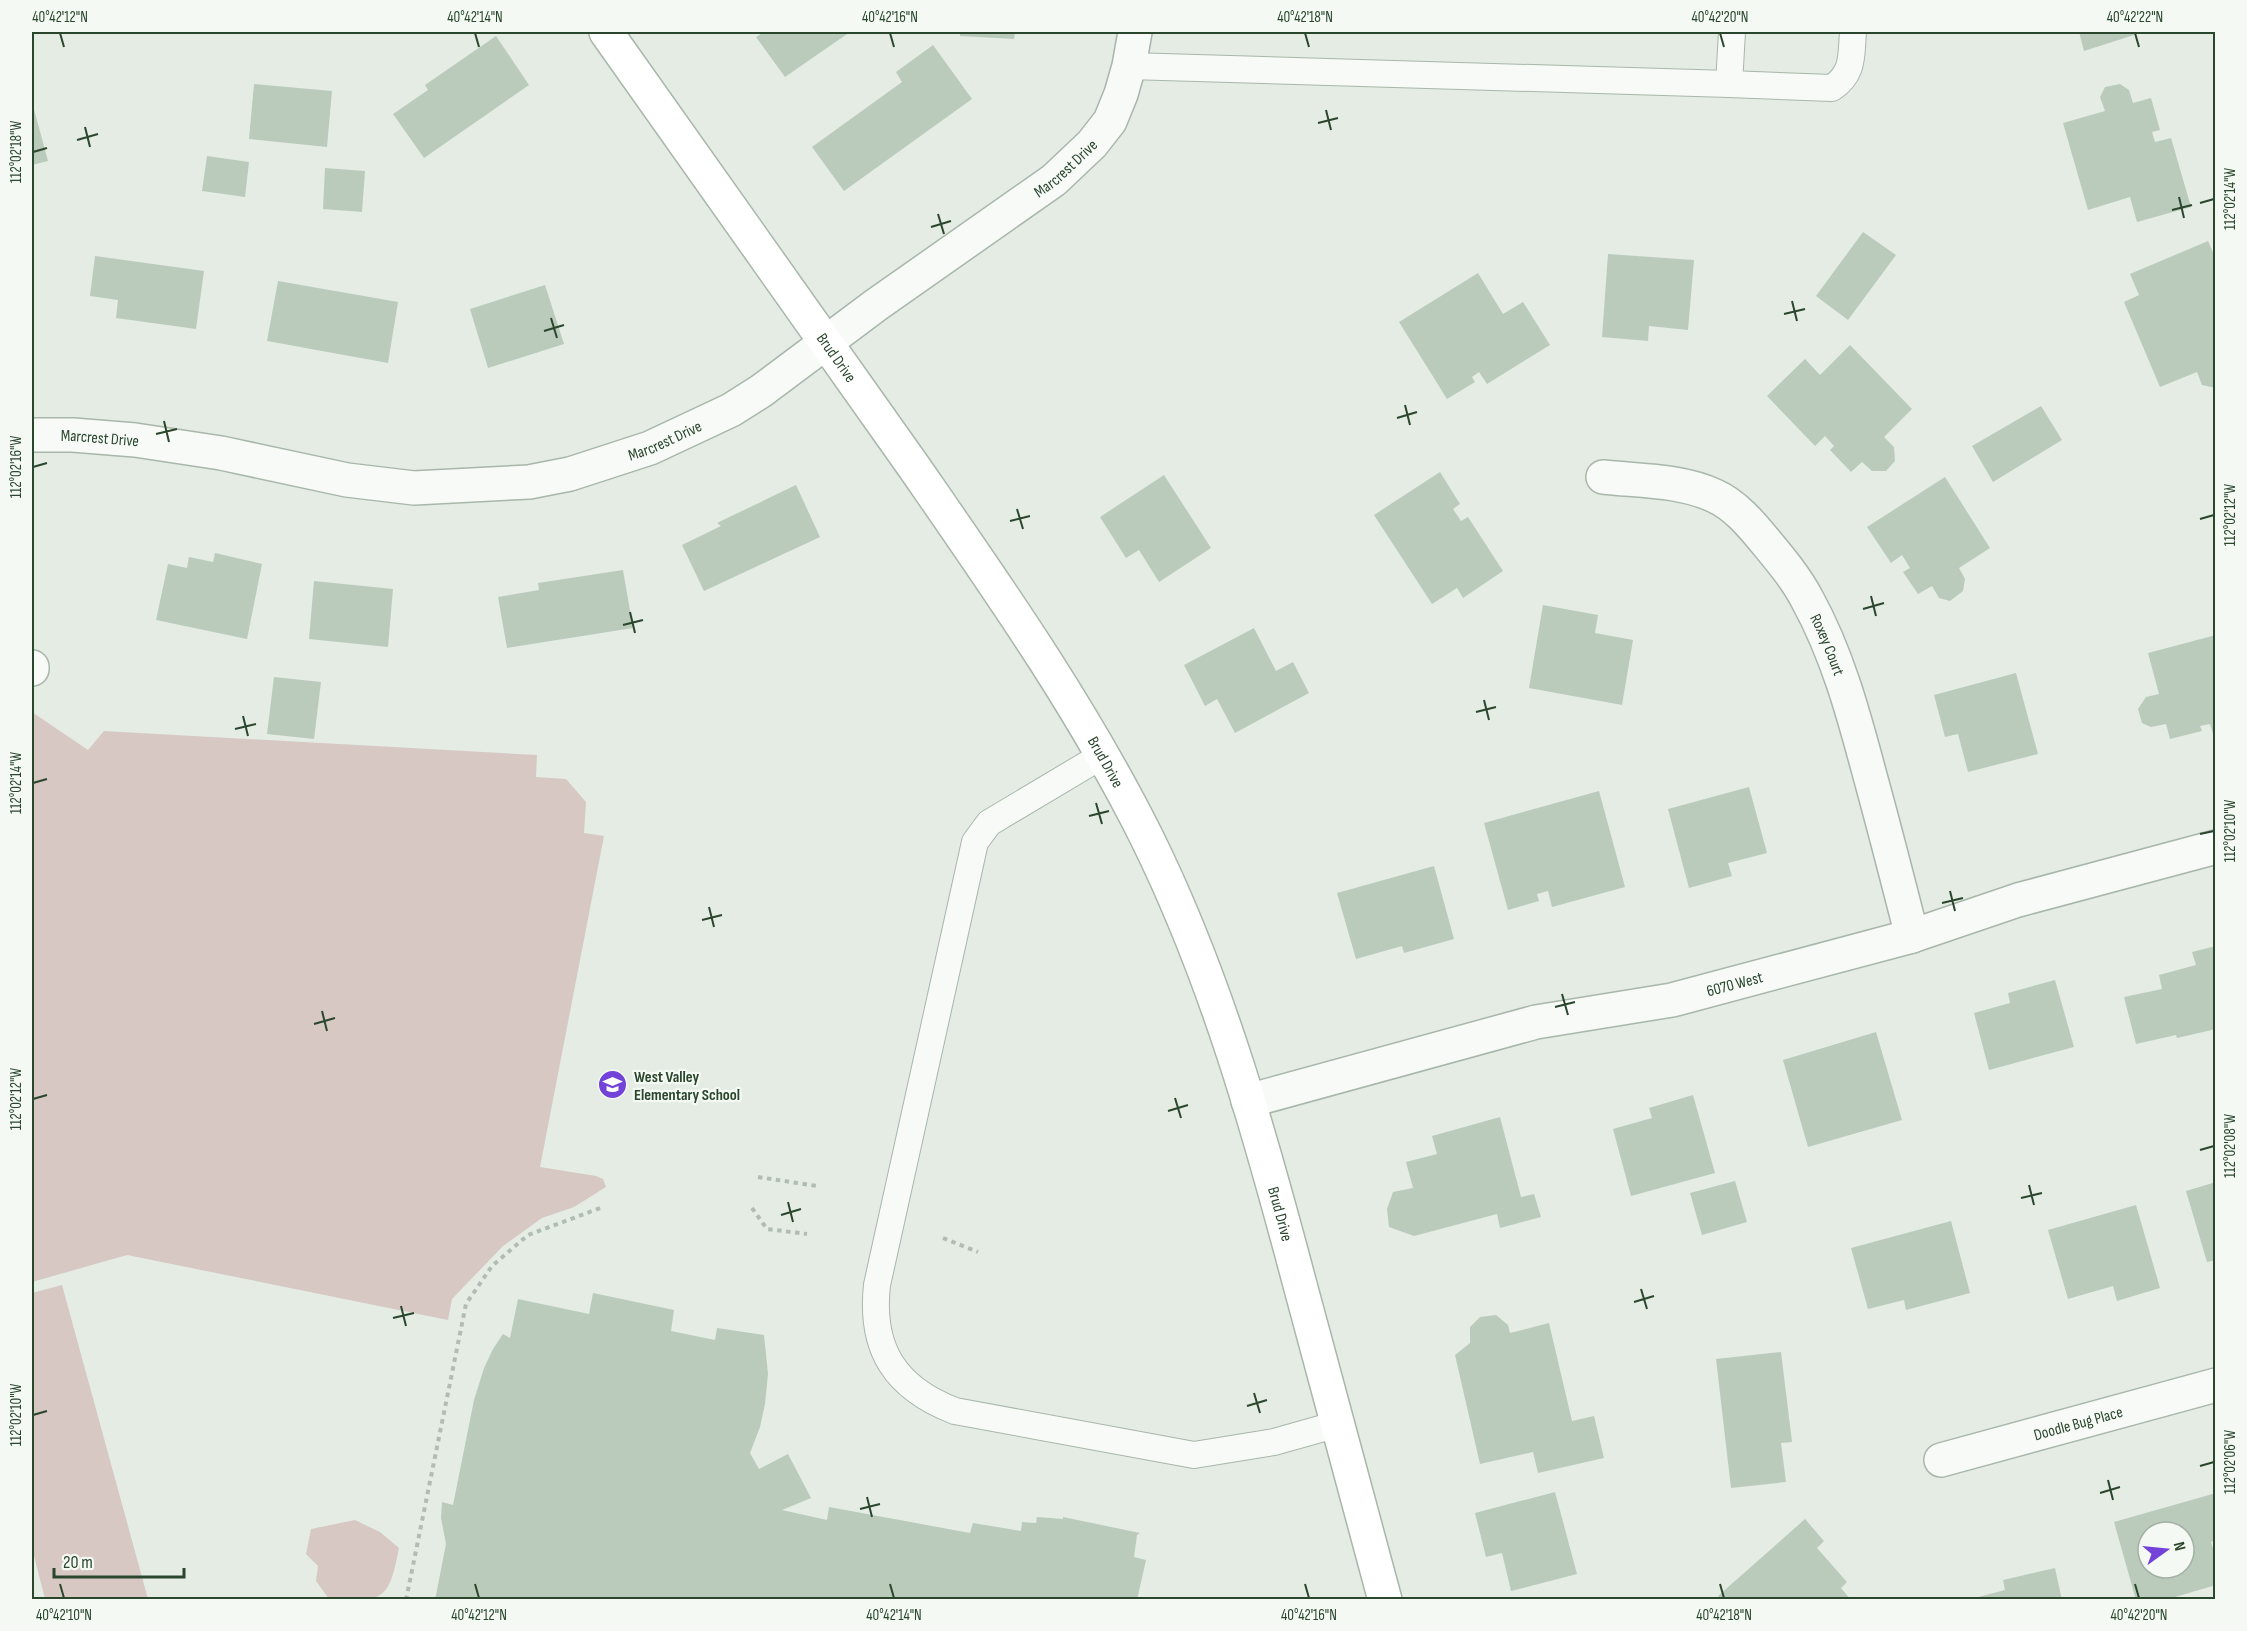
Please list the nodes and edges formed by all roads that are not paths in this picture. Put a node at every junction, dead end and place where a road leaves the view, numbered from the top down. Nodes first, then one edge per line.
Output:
1 (606, 32) edge
2 (1135, 32) edge
3 (1732, 32) edge
4 (1853, 32) edge
5 (1129, 66) junction
6 (1729, 84) junction
7 (827, 341) junction
8 (32, 435) edge
9 (1603, 477) dead end
10 (1103, 755) junction
11 (2216, 847) edge
12 (1912, 936) junction
13 (1248, 1101) junction
14 (2216, 1385) edge
15 (1338, 1424) junction
16 (1941, 1460) dead end
17 (1385, 1599) edge

1 - 7 main road, Brud Drive
2 - 5 street, Marcrest Drive
3 - 6 lane
4 - 6 lane
5 - 6 lane
5 - 7 street, Marcrest Drive
7 - 8 street, Marcrest Drive
7 - 10 main road, Brud Drive
9 - 12 street, Roxey Court
10 - 13 main road, Brud Drive
10 - 15 lane
11 - 12 street, 6070 West
12 - 13 street, 6070 West
13 - 15 main road, Brud Drive
14 - 16 street, Doodle Bug Place
15 - 17 main road, Brud Drive

